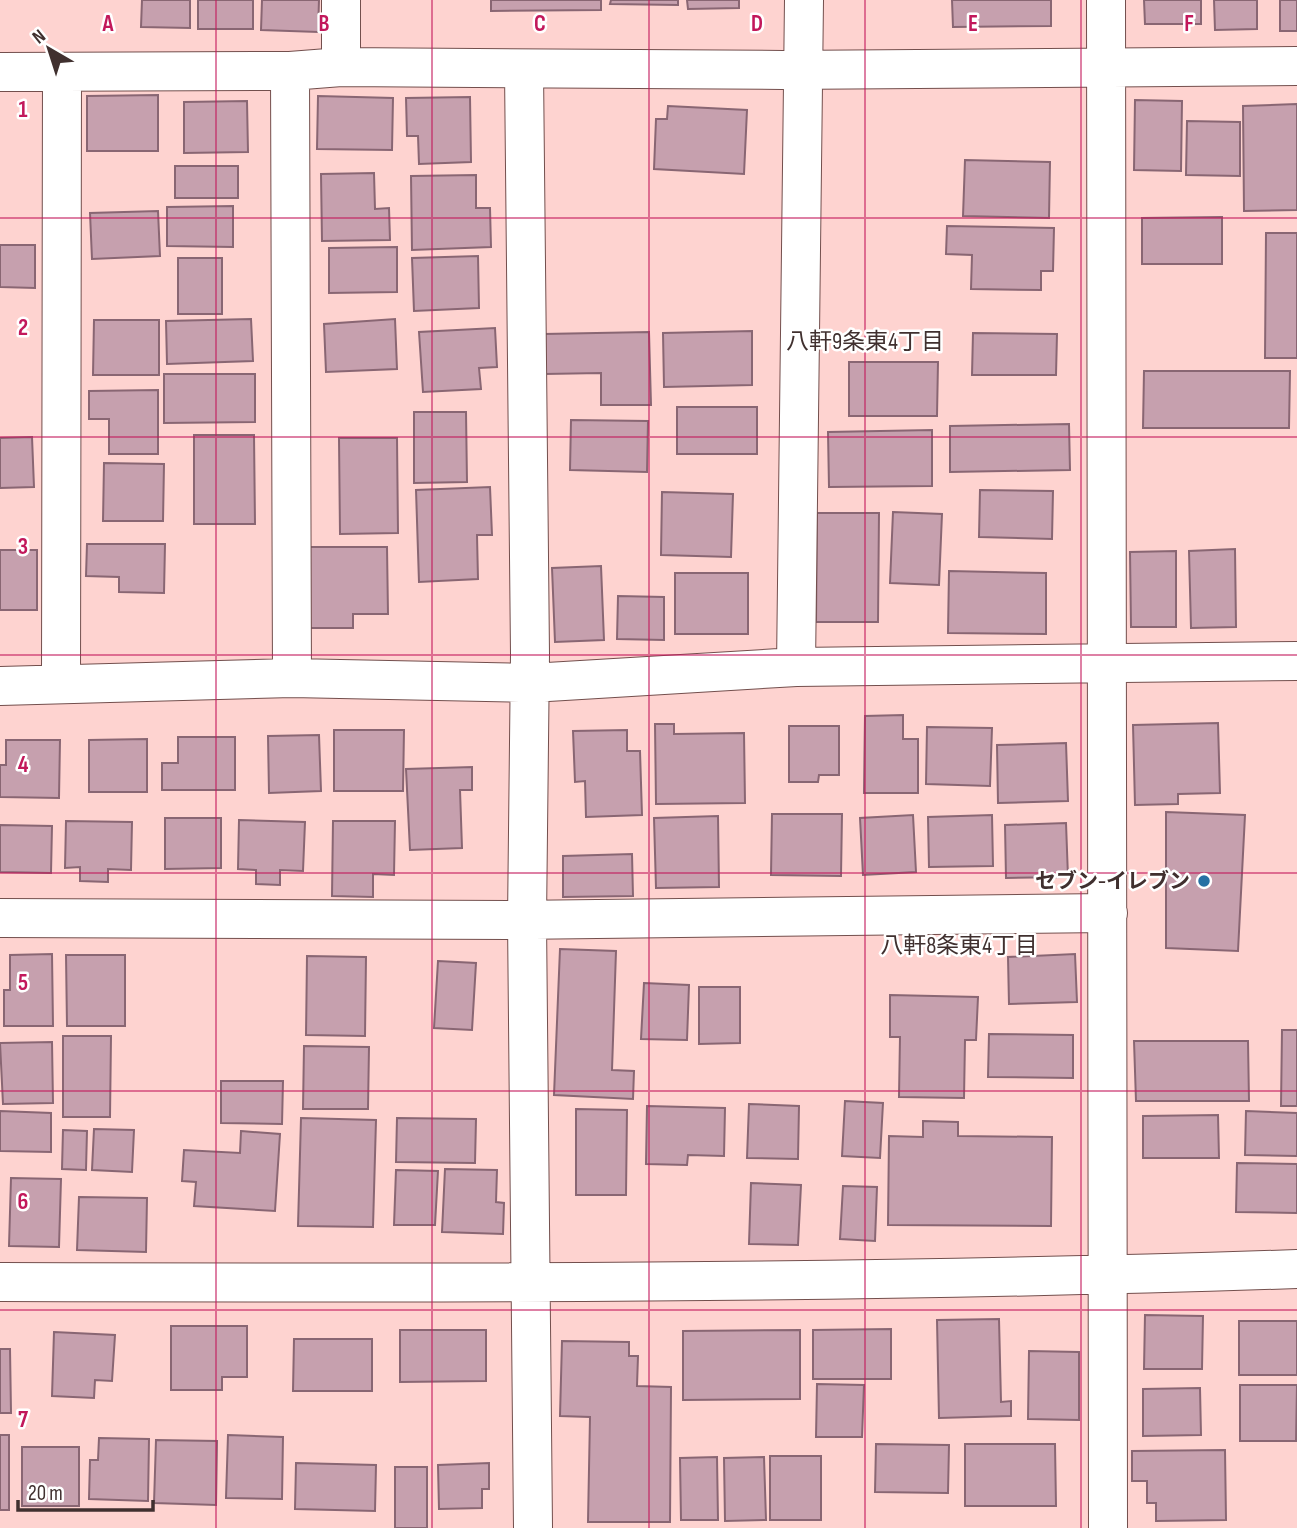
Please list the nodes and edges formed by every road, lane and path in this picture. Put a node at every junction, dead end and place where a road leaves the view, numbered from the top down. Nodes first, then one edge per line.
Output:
1 (341, 0) edge
2 (804, 0) edge
3 (1106, 0) edge
4 (1297, 66) edge
5 (341, 67) junction
6 (1106, 67) junction
7 (804, 69) junction
8 (524, 70) junction
9 (290, 71) junction
10 (0, 72) edge
11 (62, 72) junction
12 (1297, 661) edge
13 (1108, 664) junction
14 (796, 667) junction
15 (292, 678) junction
16 (531, 683) junction
17 (61, 684) junction
18 (0, 686) edge
19 (1108, 913) junction
20 (0, 918) edge
21 (527, 920) junction
22 (1297, 1269) edge
23 (1109, 1276) junction
24 (0, 1282) edge
25 (531, 1284) junction
26 (533, 1528) edge
27 (1108, 1528) edge

1 - 5 street
2 - 7 street
3 - 6 street
4 - 6 street
5 - 8 street
5 - 9 street
6 - 7 street
6 - 13 street
7 - 8 street
7 - 14 street
8 - 16 street
9 - 11 street
9 - 15 street
10 - 11 street
11 - 17 street
12 - 13 street
13 - 14 street
13 - 19 street
14 - 16 street
15 - 16 street
15 - 17 street
16 - 21 street
17 - 18 street
19 - 21 street
19 - 23 street
20 - 21 street
21 - 25 street
22 - 23 street
23 - 25 street
23 - 27 street
24 - 25 street
25 - 26 street

